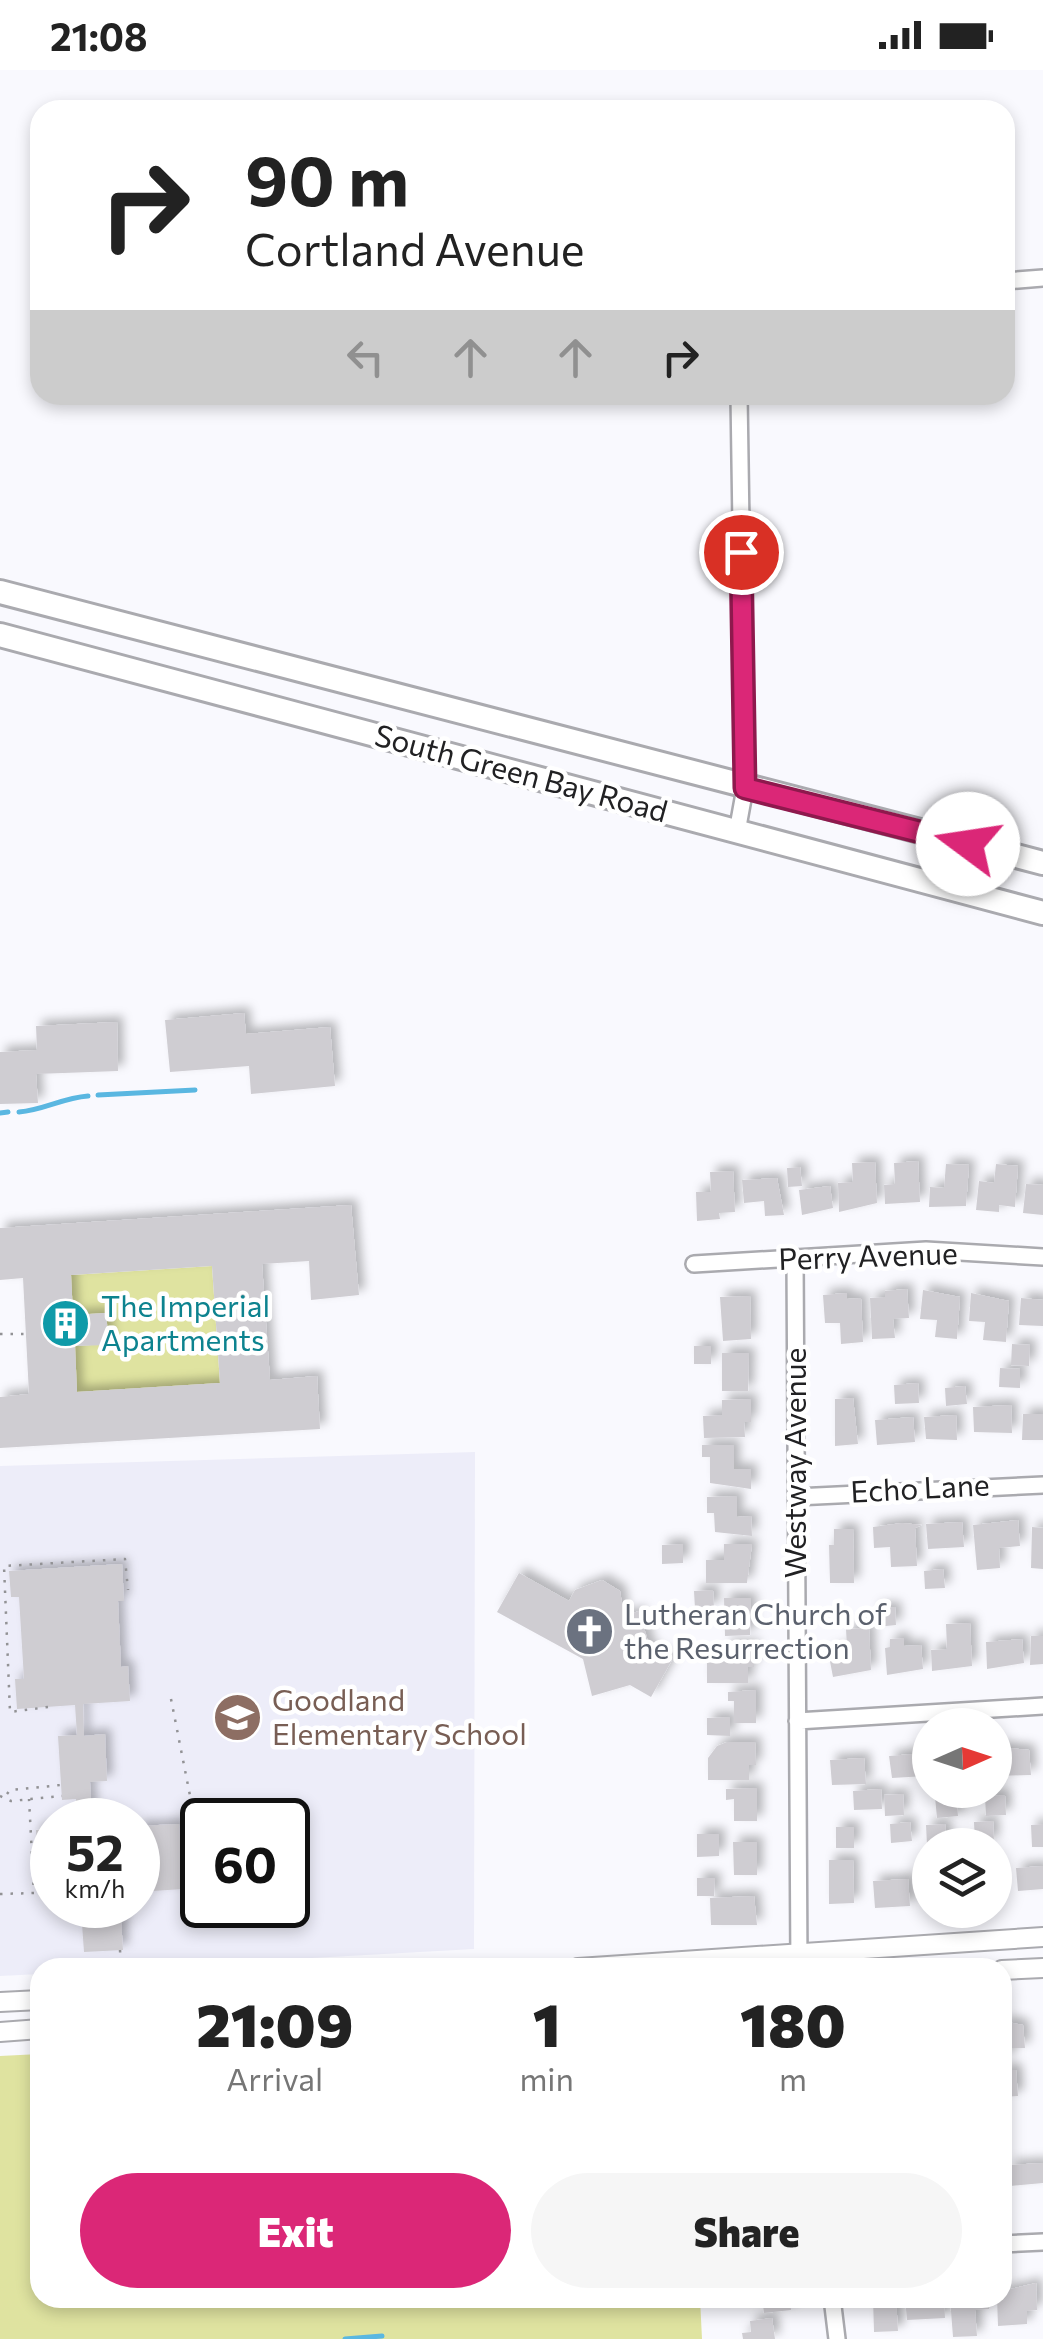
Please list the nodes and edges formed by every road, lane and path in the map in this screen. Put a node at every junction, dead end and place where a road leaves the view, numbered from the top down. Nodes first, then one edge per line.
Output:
1 (1043, 278) edge
2 (1015, 280) edge
3 (738, 405) edge
4 (0, 592) edge
5 (0, 635) edge
6 (745, 788) junction
7 (737, 832) junction
8 (1043, 863) edge
9 (1043, 913) edge
10 (795, 1258) junction
11 (1043, 1258) edge
12 (694, 1264) dead end
13 (0, 1334) edge
14 (26, 1334) dead end
15 (1043, 1485) edge
16 (796, 1497) junction
17 (2, 1585) edge
18 (128, 1590) dead end
19 (8, 1696) junction
20 (0, 1697) edge
21 (171, 1699) dead end
22 (1043, 1706) edge
23 (48, 1707) dead end
24 (797, 1721) junction
25 (61, 1785) dead end
26 (6, 1795) junction
27 (0, 1796) edge
28 (62, 1796) dead end
29 (46, 1798) edge
30 (190, 1798) edge
31 (30, 1800) edge
32 (30, 1893) edge
33 (0, 1894) edge
34 (1043, 1937) edge
35 (120, 1950) dead end
36 (121, 1958) edge
37 (799, 1958) edge
38 (820, 1958) edge
39 (1043, 1968) edge
40 (1012, 1970) edge
41 (30, 2000) edge
42 (0, 2002) edge
43 (30, 2030) edge
44 (0, 2032) edge
45 (1043, 2242) edge
46 (1012, 2244) edge
47 (833, 2308) edge
48 (838, 2339) edge

1 - 2 street
3 - 6 street
4 - 6 main road, South Green Bay Road
5 - 7 main road, South Green Bay Road
6 - 7 street
6 - 8 main road, South Green Bay Road
7 - 9 main road, South Green Bay Road
10 - 11 street, Perry Avenue
10 - 12 street, Perry Avenue
10 - 16 street, Westway Avenue
13 - 14 path
15 - 16 street, Echo Lane
16 - 24 street, Westway Avenue
17 - 18 path
17 - 19 path
19 - 20 path
19 - 23 path
21 - 30 path
22 - 24 street
24 - 37 street, Westway Avenue
25 - 26 path
26 - 27 path
26 - 31 path
28 - 29 path
32 - 33 path
34 - 38 street
35 - 36 path
39 - 40 street
41 - 42 street
43 - 44 street
45 - 46 street
47 - 48 street

